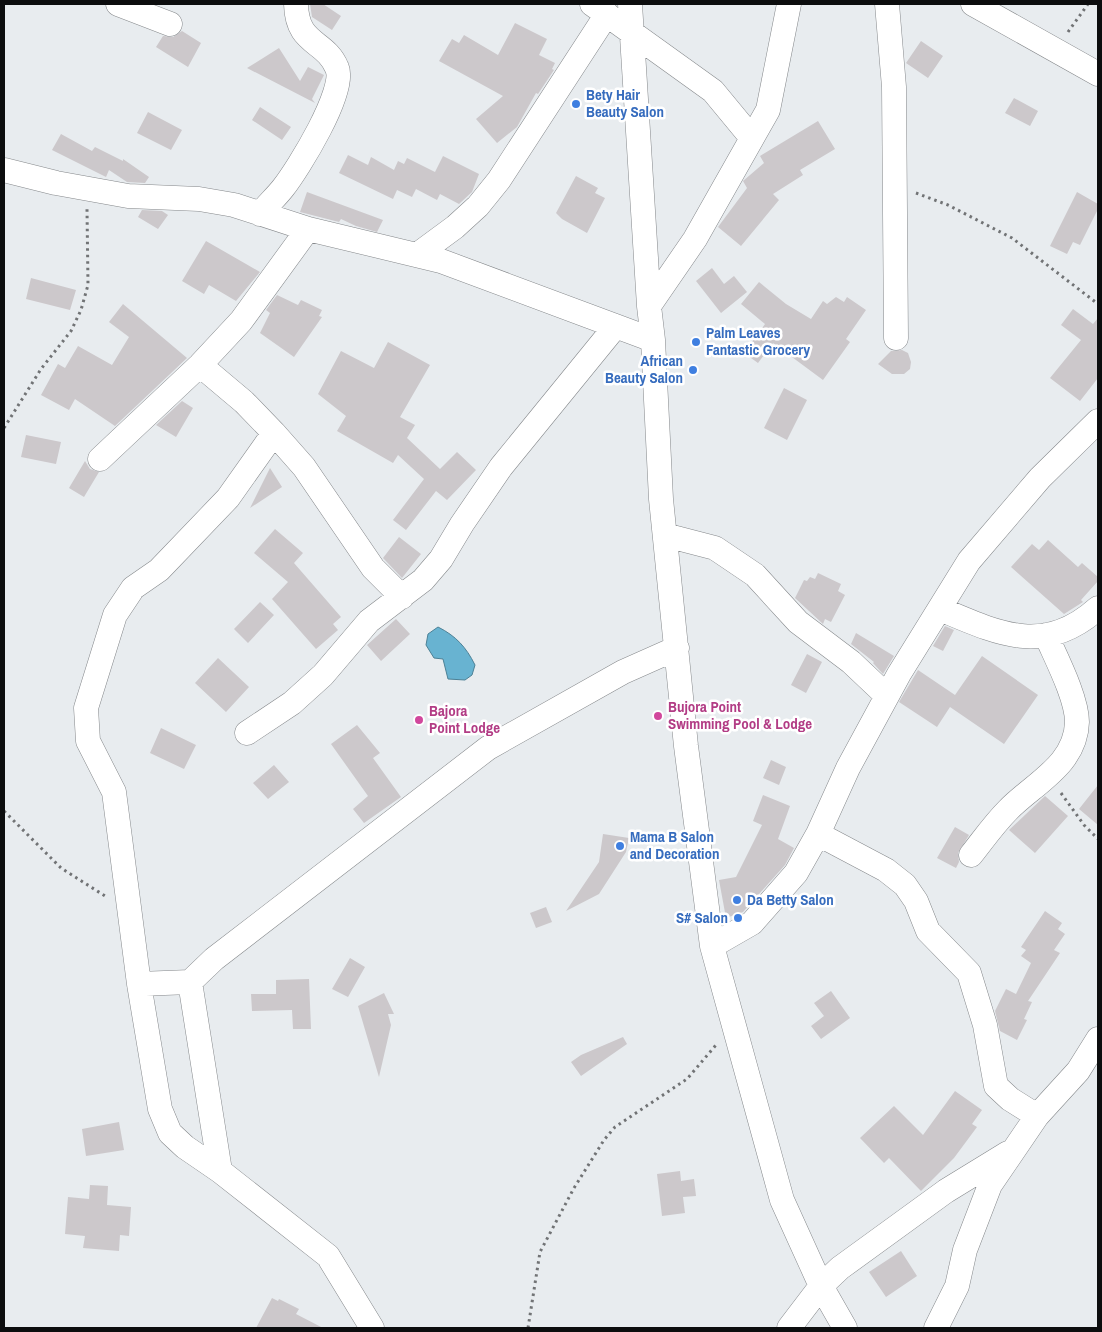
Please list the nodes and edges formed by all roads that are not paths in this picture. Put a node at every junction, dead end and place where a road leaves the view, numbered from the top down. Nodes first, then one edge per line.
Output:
1 (118, 4) edge
2 (296, 4) edge
3 (630, 4) edge
4 (789, 4) edge
5 (887, 4) edge
6 (973, 4) edge
7 (600, 9) edge
8 (170, 24) dead end
9 (632, 32) junction
10 (1098, 74) edge
11 (751, 136) junction
12 (4, 170) edge
13 (260, 214) junction
14 (308, 229) junction
15 (417, 255) junction
16 (649, 306) junction
17 (615, 327) junction
18 (896, 338) dead end
19 (653, 340) junction
20 (200, 365) junction
21 (1098, 421) edge
22 (274, 433) junction
23 (100, 459) dead end
24 (665, 535) junction
25 (402, 597) junction
26 (1098, 608) edge
27 (940, 609) junction
28 (1046, 635) junction
29 (677, 648) junction
30 (887, 696) junction
31 (247, 733) dead end
32 (818, 834) junction
33 (971, 854) dead end
34 (712, 946) junction
35 (190, 982) junction
36 (139, 984) junction
37 (1098, 1040) edge
38 (1037, 1116) junction
39 (1015, 1149) junction
40 (220, 1170) junction
41 (821, 1286) junction
42 (372, 1328) edge
43 (790, 1328) edge
44 (845, 1328) edge
45 (936, 1328) edge

1 - 8 street
2 - 13 street
3 - 9 street
4 - 11 street
5 - 18 street
6 - 10 street
7 - 9 street
7 - 15 street
9 - 11 street
9 - 16 street
11 - 16 street
12 - 13 street
13 - 14 street
14 - 15 street
14 - 20 street
15 - 17 street
16 - 19 street
17 - 19 street
17 - 25 street
19 - 24 street
20 - 22 street
20 - 23 street
21 - 27 street
22 - 25 street
22 - 36 street
24 - 29 street
24 - 30 street
25 - 31 street
26 - 28 street
27 - 28 street
27 - 30 street
28 - 33 street
29 - 34 street
29 - 35 street
30 - 32 street
32 - 34 street
32 - 38 street
34 - 41 street
35 - 36 street
35 - 40 street
36 - 40 street
37 - 38 street
38 - 39 street
39 - 41 street
39 - 45 street
40 - 42 street
41 - 43 street
41 - 44 street

